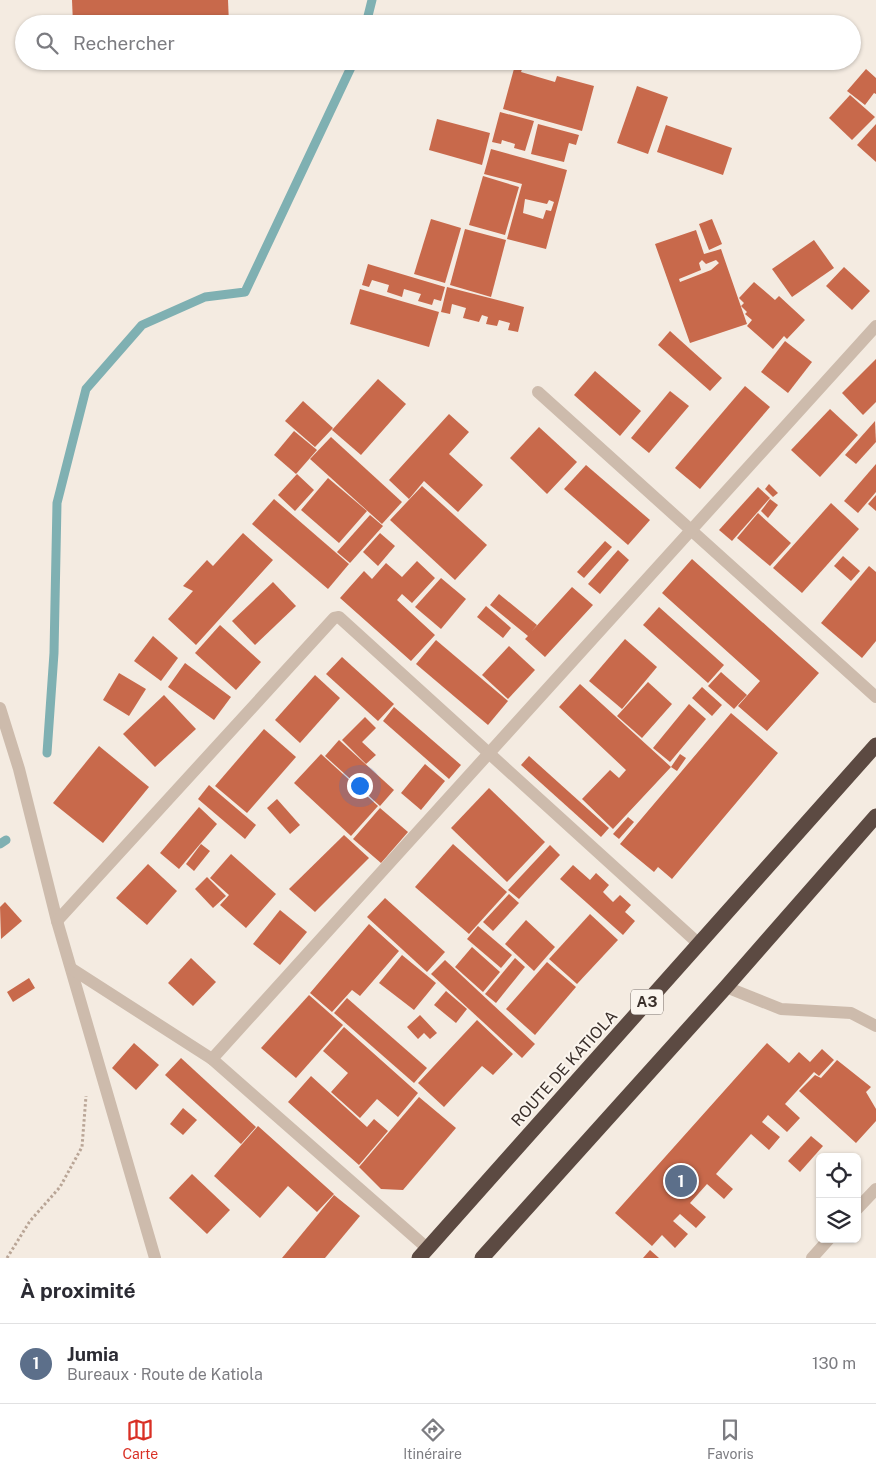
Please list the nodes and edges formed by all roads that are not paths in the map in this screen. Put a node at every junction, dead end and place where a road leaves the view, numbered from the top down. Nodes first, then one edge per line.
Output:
1 (876, 326) edge
2 (538, 392) dead end
3 (692, 530) junction
4 (876, 697) edge
5 (0, 708) edge
6 (876, 745) edge
7 (489, 754) junction
8 (876, 816) edge
9 (57, 921) junction
10 (699, 944) junction
11 (72, 969) junction
12 (726, 987) junction
13 (876, 1026) edge
14 (212, 1059) junction
15 (876, 1189) edge
16 (861, 1205) edge
17 (825, 1243) edge
18 (423, 1253) edge
19 (155, 1258) edge
20 (482, 1258) edge
21 (812, 1258) edge

1 - 3 street
2 - 3 street
3 - 4 street
3 - 7 street
5 - 9 street
6 - 10 highway, ROUTE DE KATIOLA / A3
7 - 9 street
7 - 10 street
7 - 14 street
8 - 12 highway
9 - 11 street
10 - 18 highway, ROUTE DE KATIOLA / A3
11 - 14 street
11 - 19 street
12 - 13 street
12 - 20 highway
14 - 18 street
15 - 16 street
17 - 21 street

